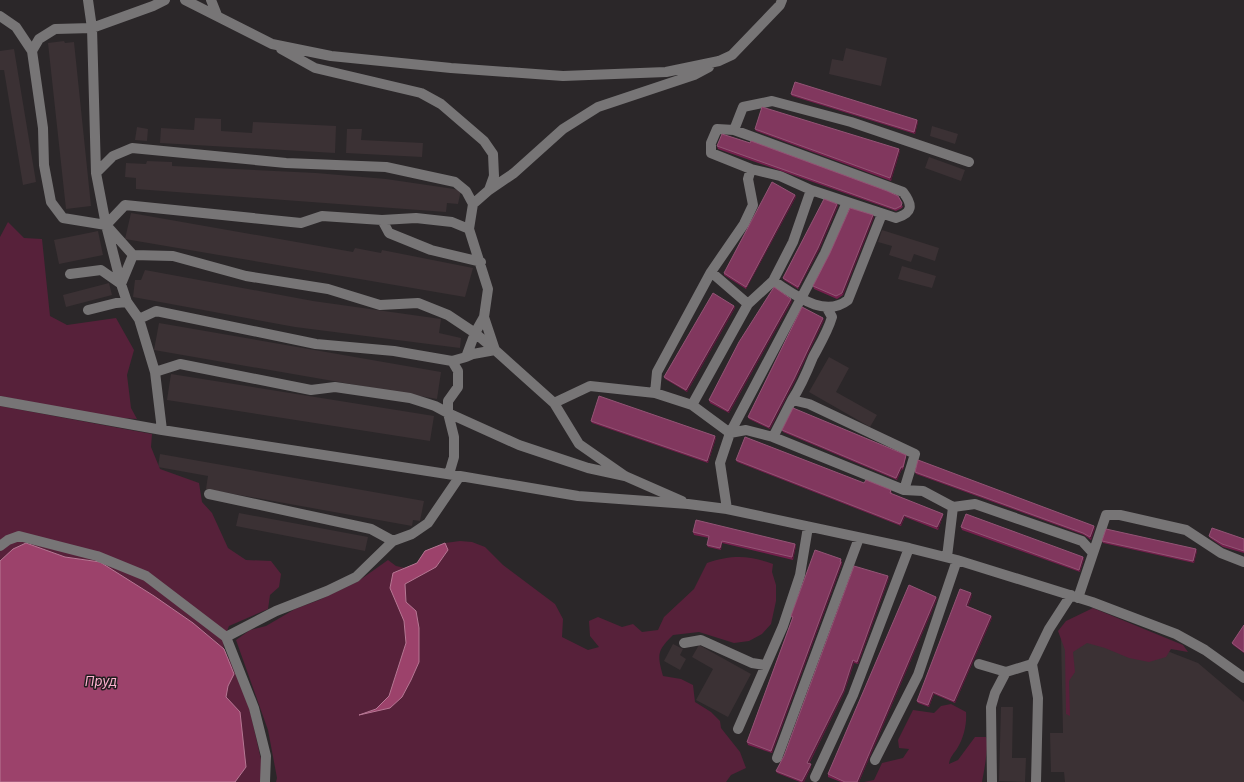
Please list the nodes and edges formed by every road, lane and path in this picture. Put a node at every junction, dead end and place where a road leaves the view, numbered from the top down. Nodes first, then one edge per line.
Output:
1 (88, 0) edge
2 (165, 0) edge
3 (185, 0) edge
4 (211, 0) edge
5 (782, 0) edge
6 (217, 15) junction
7 (0, 16) edge
8 (92, 28) junction
9 (272, 44) junction
10 (32, 51) junction
11 (719, 61) junction
12 (734, 130) junction
13 (969, 162) dead end
14 (751, 169) junction
15 (96, 173) junction
16 (489, 190) junction
17 (811, 190) junction
18 (847, 202) junction
19 (473, 204) junction
20 (882, 214) junction
21 (382, 220) junction
22 (106, 225) junction
23 (469, 229) junction
24 (133, 255) junction
25 (481, 262) junction
26 (711, 272) junction
27 (70, 274) dead end
28 (773, 281) junction
29 (121, 284) junction
30 (802, 298) junction
31 (127, 302) junction
32 (748, 304) junction
33 (827, 308) junction
34 (88, 310) dead end
35 (484, 317) junction
36 (139, 319) junction
37 (475, 333) junction
38 (495, 350) junction
39 (466, 357) junction
40 (452, 361) junction
41 (155, 372) junction
42 (655, 393) junction
43 (792, 400) junction
44 (0, 401) edge
45 (554, 403) junction
46 (692, 405) junction
47 (448, 414) junction
48 (162, 430) junction
49 (730, 433) junction
50 (773, 437) junction
51 (449, 474) junction
52 (460, 476) junction
53 (625, 476) junction
54 (904, 490) junction
55 (209, 494) dead end
56 (688, 504) junction
57 (952, 507) junction
58 (727, 509) junction
59 (808, 526) junction
60 (859, 538) junction
61 (393, 541) junction
62 (0, 546) edge
63 (909, 548) junction
64 (1092, 552) junction
65 (952, 558) junction
66 (1244, 562) edge
67 (1074, 596) junction
68 (226, 636) junction
69 (684, 643) dead end
70 (765, 664) junction
71 (979, 664) dead end
72 (1032, 664) junction
73 (1006, 672) junction
74 (1244, 678) edge
75 (738, 729) dead end
76 (777, 758) dead end
77 (874, 760) dead end
78 (815, 777) dead end
79 (265, 782) edge
80 (992, 782) edge
81 (1036, 782) edge

1 - 8 street
2 - 8 street
3 - 6 street
4 - 6 street
5 - 11 street
6 - 9 street
7 - 10 street
8 - 10 street
8 - 15 street
9 - 11 street
9 - 16 street
10 - 22 street
11 - 16 street
12 - 13 street
12 - 14 street
12 - 20 street
14 - 17 street
14 - 26 street
15 - 19 street
15 - 22 street
16 - 19 street
17 - 18 street
17 - 28 street
18 - 20 street
18 - 30 street
19 - 23 street
20 - 33 street
21 - 22 street
21 - 23 street
21 - 25 street
22 - 24 street
22 - 29 street
23 - 25 street
24 - 29 street
24 - 37 street
25 - 35 street
26 - 32 street
26 - 42 street
27 - 29 street
28 - 30 street
28 - 32 street
29 - 31 street
30 - 33 street
30 - 49 street
31 - 34 street
31 - 36 street
32 - 46 street
33 - 43 street
35 - 37 street
35 - 38 street
36 - 40 street
36 - 41 street
37 - 38 street
37 - 39 street
38 - 39 street
38 - 45 street
39 - 40 street
40 - 47 street
41 - 47 street
41 - 48 street
42 - 45 street
42 - 46 street
43 - 50 street
43 - 54 street
44 - 48 street
45 - 53 street
46 - 49 street
47 - 51 street
47 - 53 street
48 - 51 street
49 - 50 street
49 - 58 street
50 - 54 street
51 - 52 street
52 - 56 street
52 - 61 street
53 - 56 street
54 - 57 street
55 - 61 street
56 - 58 street
57 - 64 street
57 - 65 street
58 - 59 street
59 - 60 street
59 - 70 street
60 - 63 street
60 - 76 street
61 - 68 street
62 - 68 street
63 - 65 street
63 - 78 street
64 - 66 street
64 - 67 street
65 - 67 street
65 - 77 street
67 - 72 street
67 - 74 street
68 - 79 street
69 - 70 street
70 - 75 street
71 - 73 street
72 - 73 street
72 - 81 street
73 - 80 street

